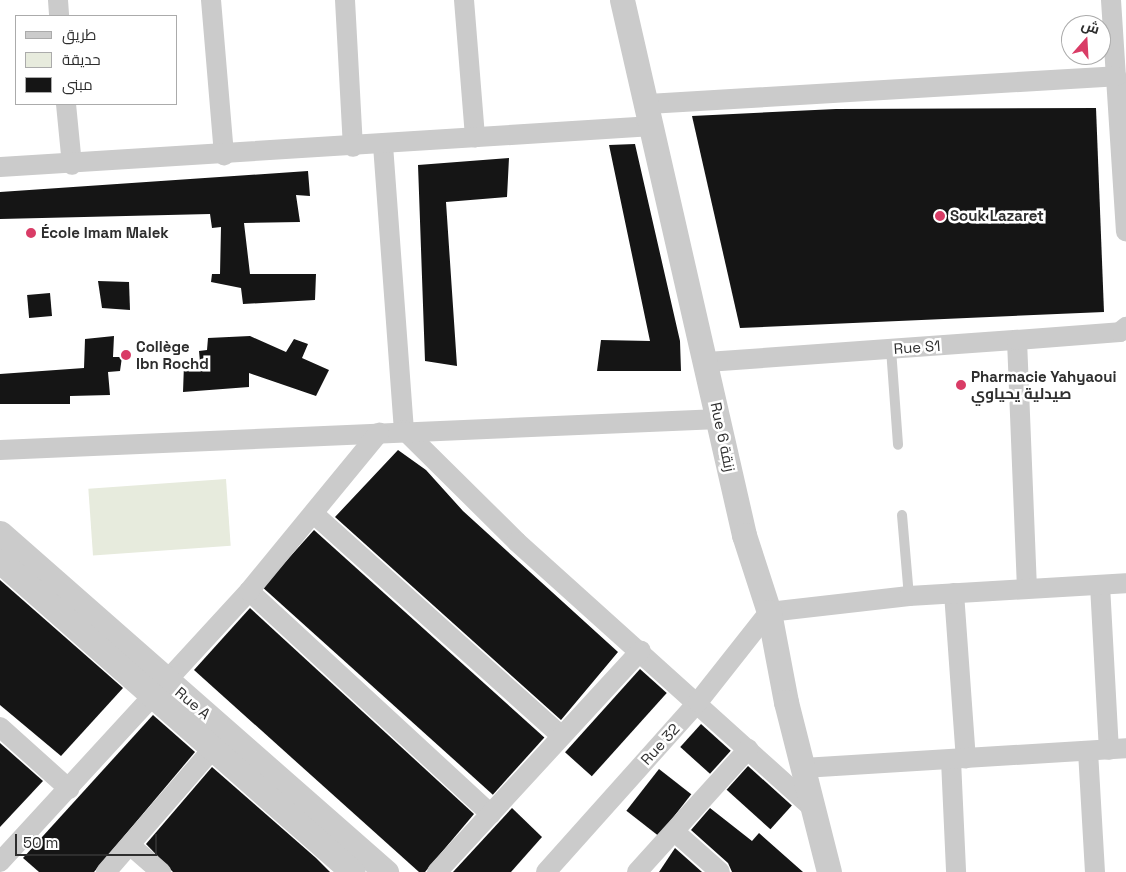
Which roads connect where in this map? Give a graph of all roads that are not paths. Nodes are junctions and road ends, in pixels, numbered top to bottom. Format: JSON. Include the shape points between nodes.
{"nodes":[{"id":1,"x":58,"y":0,"type":"edge"},
{"id":2,"x":212,"y":0,"type":"edge"},
{"id":3,"x":345,"y":0,"type":"edge"},
{"id":4,"x":464,"y":0,"type":"edge"},
{"id":5,"x":622,"y":0,"type":"edge"},
{"id":6,"x":1111,"y":0,"type":"edge"},
{"id":7,"x":59,"y":15,"type":"edge"},
{"id":8,"x":1116,"y":76,"type":"junction"},
{"id":9,"x":1122,"y":97,"type":"edge"},
{"id":10,"x":66,"y":105,"type":"edge"},
{"id":11,"x":650,"y":115,"type":"junction"},
{"id":12,"x":475,"y":138,"type":"junction"},
{"id":13,"x":383,"y":145,"type":"junction"},
{"id":14,"x":353,"y":146,"type":"junction"},
{"id":15,"x":224,"y":155,"type":"junction"},
{"id":16,"x":72,"y":165,"type":"junction"},
{"id":17,"x":0,"y":167,"type":"edge"},
{"id":18,"x":1126,"y":223,"type":"edge"},
{"id":19,"x":1126,"y":327,"type":"edge"},
{"id":20,"x":1017,"y":340,"type":"junction"},
{"id":21,"x":890,"y":349,"type":"junction"},
{"id":22,"x":707,"y":362,"type":"junction"},
{"id":23,"x":719,"y":419,"type":"junction"},
{"id":24,"x":404,"y":430,"type":"junction"},
{"id":25,"x":379,"y":433,"type":"junction"},
{"id":26,"x":898,"y":445,"type":"dead end"},
{"id":27,"x":0,"y":450,"type":"edge"},
{"id":28,"x":314,"y":514,"type":"junction"},
{"id":29,"x":902,"y":515,"type":"dead end"},
{"id":30,"x":2,"y":547,"type":"edge"},
{"id":31,"x":1126,"y":584,"type":"edge"},
{"id":32,"x":1100,"y":585,"type":"junction"},
{"id":33,"x":1027,"y":589,"type":"junction"},
{"id":34,"x":249,"y":591,"type":"junction"},
{"id":35,"x":954,"y":593,"type":"junction"},
{"id":36,"x":909,"y":596,"type":"junction"},
{"id":37,"x":770,"y":612,"type":"junction"},
{"id":38,"x":641,"y":650,"type":"junction"},
{"id":39,"x":159,"y":688,"type":"junction"},
{"id":40,"x":698,"y":702,"type":"junction"},
{"id":41,"x":0,"y":727,"type":"edge"},
{"id":42,"x":560,"y":735,"type":"junction"},
{"id":43,"x":221,"y":740,"type":"junction"},
{"id":44,"x":748,"y":749,"type":"junction"},
{"id":45,"x":1117,"y":749,"type":"edge"},
{"id":46,"x":1088,"y":751,"type":"junction"},
{"id":47,"x":959,"y":759,"type":"junction"},
{"id":48,"x":803,"y":768,"type":"junction"},
{"id":49,"x":69,"y":789,"type":"junction"},
{"id":50,"x":812,"y":808,"type":"junction"},
{"id":51,"x":490,"y":814,"type":"junction"},
{"id":52,"x":675,"y":832,"type":"junction"},
{"id":53,"x":130,"y":846,"type":"junction"},
{"id":54,"x":0,"y":862,"type":"edge"},
{"id":55,"x":106,"y":872,"type":"edge"},
{"id":56,"x":161,"y":872,"type":"edge"},
{"id":57,"x":353,"y":872,"type":"edge"},
{"id":58,"x":386,"y":872,"type":"edge"},
{"id":59,"x":437,"y":872,"type":"edge"},
{"id":60,"x":546,"y":872,"type":"edge"},
{"id":61,"x":637,"y":872,"type":"edge"},
{"id":62,"x":720,"y":872,"type":"edge"},
{"id":63,"x":829,"y":872,"type":"edge"},
{"id":64,"x":956,"y":872,"type":"edge"},
{"id":65,"x":1095,"y":872,"type":"edge"}],
"edges":[{"from":1,"to":7,"type":"street"},
{"from":2,"to":15,"type":"street"},
{"from":3,"to":14,"type":"street"},
{"from":4,"to":12,"type":"street"},
{"from":5,"to":11,"type":"street","name":"Rue 6 زنقة"},
{"from":6,"to":8,"type":"street"},
{"from":8,"to":9,"type":"street"},
{"from":8,"to":11,"type":"street"},
{"from":9,"to":18,"type":"street"},
{"from":10,"to":16,"type":"street"},
{"from":11,"to":12,"type":"street"},
{"from":11,"to":22,"type":"street","name":"Rue 6 زنقة"},
{"from":12,"to":13,"type":"street"},
{"from":13,"to":14,"type":"street"},
{"from":13,"to":24,"type":"street"},
{"from":14,"to":15,"type":"street"},
{"from":15,"to":16,"type":"street"},
{"from":16,"to":17,"type":"street"},
{"from":19,"to":20,"type":"street","name":"Rue S1","via":[[1120,332]]},
{"from":20,"to":21,"type":"street","name":"Rue S1"},
{"from":20,"to":33,"type":"street"},
{"from":21,"to":22,"type":"street","name":"Rue S1"},
{"from":21,"to":26,"type":"lane"},
{"from":22,"to":23,"type":"street","name":"Rue 6 زنقة"},
{"from":23,"to":24,"type":"street"},
{"from":23,"to":37,"type":"street","name":"Rue 6 زنقة","via":[[744,535]]},
{"from":24,"to":25,"type":"street"},
{"from":24,"to":38,"type":"street","via":[[504,529]]},
{"from":25,"to":27,"type":"street"},
{"from":25,"to":28,"type":"street"},
{"from":28,"to":34,"type":"street"},
{"from":28,"to":42,"type":"street"},
{"from":29,"to":36,"type":"lane"},
{"from":30,"to":39,"type":"street","name":"Rue A"},
{"from":31,"to":32,"type":"street"},
{"from":32,"to":33,"type":"street"},
{"from":32,"to":45,"type":"street"},
{"from":33,"to":35,"type":"street"},
{"from":34,"to":39,"type":"street"},
{"from":34,"to":51,"type":"street"},
{"from":35,"to":36,"type":"street"},
{"from":35,"to":47,"type":"street"},
{"from":36,"to":37,"type":"street"},
{"from":37,"to":40,"type":"street","name":"Rue 32"},
{"from":37,"to":48,"type":"street","name":"Rue 6 زنقة"},
{"from":38,"to":40,"type":"street"},
{"from":38,"to":42,"type":"street"},
{"from":39,"to":43,"type":"street","name":"Rue A"},
{"from":39,"to":49,"type":"street"},
{"from":40,"to":44,"type":"street"},
{"from":40,"to":60,"type":"street","name":"Rue 32"},
{"from":41,"to":49,"type":"street"},
{"from":42,"to":51,"type":"street"},
{"from":43,"to":53,"type":"street"},
{"from":43,"to":57,"type":"street","name":"Rue A"},
{"from":43,"to":58,"type":"street","name":"Rue A"},
{"from":44,"to":50,"type":"street"},
{"from":44,"to":52,"type":"street"},
{"from":45,"to":46,"type":"street"},
{"from":46,"to":47,"type":"street"},
{"from":46,"to":65,"type":"street"},
{"from":47,"to":48,"type":"street"},
{"from":47,"to":64,"type":"street"},
{"from":48,"to":50,"type":"street","name":"Rue 6 زنقة"},
{"from":49,"to":54,"type":"street"},
{"from":50,"to":63,"type":"street","name":"Rue 6 زنقة"},
{"from":51,"to":59,"type":"street"},
{"from":52,"to":61,"type":"street"},
{"from":52,"to":62,"type":"street"},
{"from":53,"to":55,"type":"street"},
{"from":53,"to":56,"type":"street"}]}
